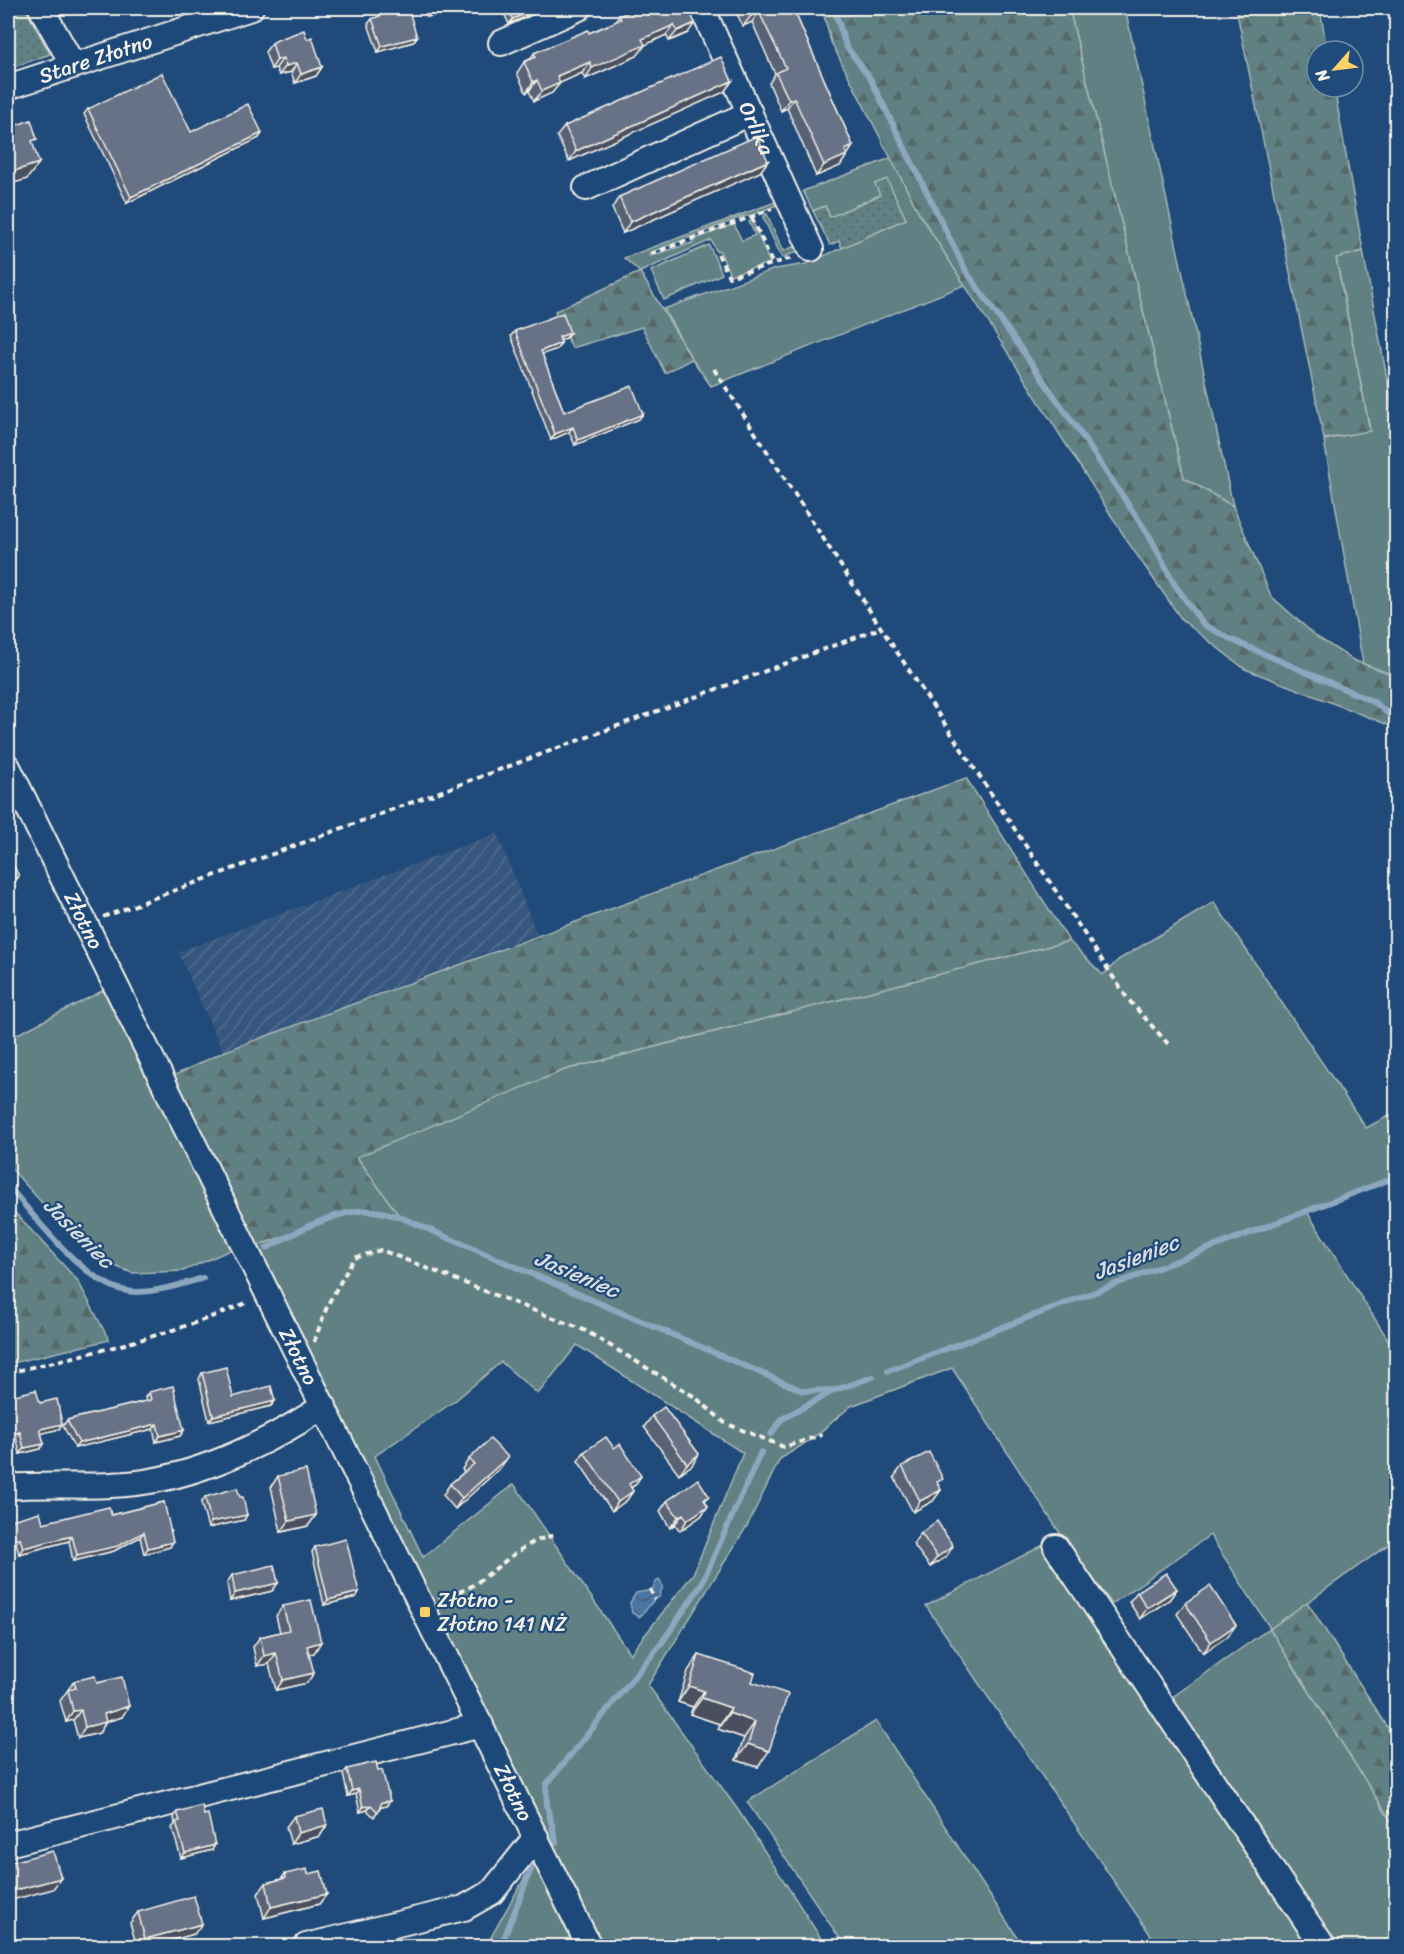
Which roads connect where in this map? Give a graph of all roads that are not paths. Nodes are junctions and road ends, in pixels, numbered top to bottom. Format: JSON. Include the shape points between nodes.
{"nodes":[{"id":1,"x":41,"y":8,"type":"edge"},
{"id":2,"x":251,"y":8,"type":"edge"},
{"id":3,"x":579,"y":8,"type":"edge"},
{"id":4,"x":702,"y":8,"type":"edge"},
{"id":5,"x":501,"y":43,"type":"dead end"},
{"id":6,"x":73,"y":65,"type":"junction"},
{"id":7,"x":8,"y":87,"type":"edge"},
{"id":8,"x":750,"y":113,"type":"junction"},
{"id":9,"x":586,"y":188,"type":"dead end"},
{"id":10,"x":811,"y":249,"type":"road end"},
{"id":11,"x":8,"y":767,"type":"edge"},
{"id":12,"x":324,"y":1406,"type":"junction"},
{"id":13,"x":8,"y":1487,"type":"edge"},
{"id":14,"x":1056,"y":1547,"type":"dead end"},
{"id":15,"x":481,"y":1725,"type":"junction"},
{"id":16,"x":536,"y":1837,"type":"junction"},
{"id":17,"x":8,"y":1844,"type":"edge"},
{"id":18,"x":306,"y":1947,"type":"edge"},
{"id":19,"x":590,"y":1947,"type":"edge"},
{"id":20,"x":1323,"y":1947,"type":"edge"}],
"edges":[{"from":1,"to":6,"type":"street"},
{"from":2,"to":6,"type":"street","name":"Stare Złotno"},
{"from":3,"to":5,"type":"street"},
{"from":4,"to":8,"type":"street","name":"Orlika"},
{"from":6,"to":7,"type":"street","name":"Stare Złotno"},
{"from":8,"to":9,"type":"street"},
{"from":8,"to":10,"type":"street","name":"Orlika"},
{"from":11,"to":12,"type":"street","name":"Złotno"},
{"from":12,"to":13,"type":"street","via":[[189,1473],[144,1483]]},
{"from":12,"to":15,"type":"street","name":"Złotno"},
{"from":14,"to":20,"type":"street"},
{"from":15,"to":16,"type":"street","name":"Złotno"},
{"from":15,"to":17,"type":"street"},
{"from":16,"to":18,"type":"street","via":[[492,1892],[464,1908]]},
{"from":16,"to":19,"type":"street","name":"Złotno"}]}
